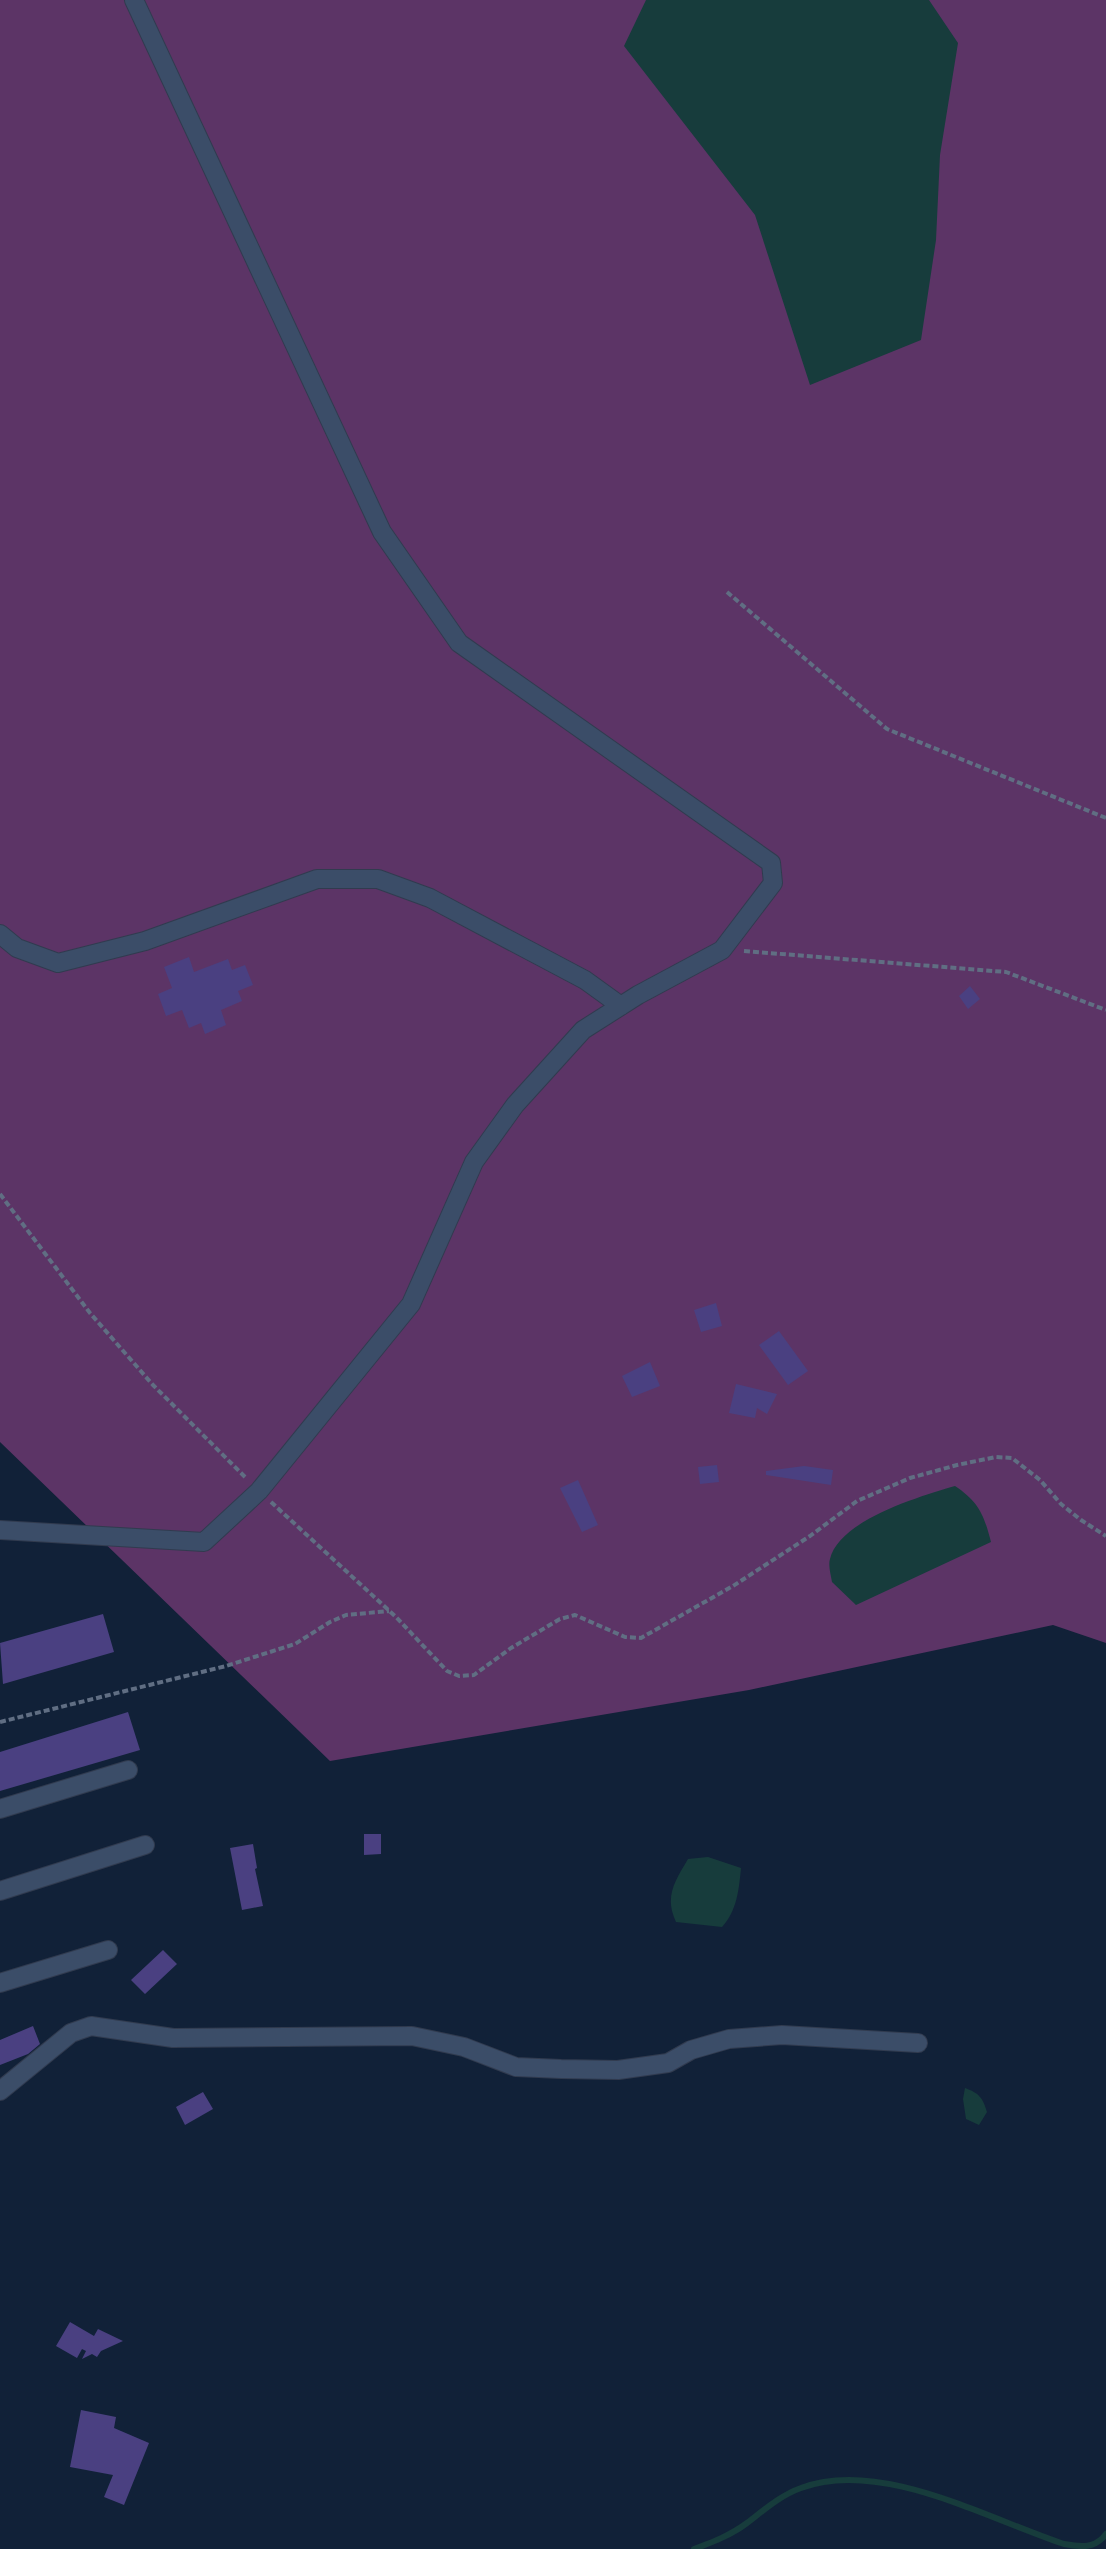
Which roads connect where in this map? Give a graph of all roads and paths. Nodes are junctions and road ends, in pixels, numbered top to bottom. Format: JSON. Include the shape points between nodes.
{"nodes":[{"id":1,"x":134,"y":0,"type":"edge"},
{"id":2,"x":727,"y":592,"type":"dead end"},
{"id":3,"x":1106,"y":818,"type":"edge"},
{"id":4,"x":0,"y":934,"type":"edge"},
{"id":5,"x":722,"y":950,"type":"junction"},
{"id":6,"x":621,"y":1006,"type":"junction"},
{"id":7,"x":1106,"y":1011,"type":"edge"},
{"id":8,"x":0,"y":1194,"type":"edge"},
{"id":9,"x":259,"y":1491,"type":"junction"},
{"id":10,"x":0,"y":1530,"type":"edge"},
{"id":11,"x":1106,"y":1536,"type":"edge"},
{"id":12,"x":389,"y":1610,"type":"junction"},
{"id":13,"x":0,"y":1722,"type":"edge"},
{"id":14,"x":128,"y":1770,"type":"dead end"},
{"id":15,"x":0,"y":1809,"type":"edge"},
{"id":16,"x":145,"y":1845,"type":"dead end"},
{"id":17,"x":0,"y":1891,"type":"edge"},
{"id":18,"x":108,"y":1950,"type":"dead end"},
{"id":19,"x":0,"y":1983,"type":"edge"},
{"id":20,"x":918,"y":2043,"type":"dead end"},
{"id":21,"x":0,"y":2091,"type":"edge"}],
"edges":[{"from":1,"to":5,"type":"street","via":[[382,532],[459,642],[771,863],[773,883]]},
{"from":2,"to":3,"type":"path","via":[[887,729]]},
{"from":4,"to":6,"type":"street","via":[[17,948],[58,963],[146,941],[317,879],[378,879],[451,908],[585,980]]},
{"from":5,"to":6,"type":"street"},
{"from":5,"to":7,"type":"path","via":[[1006,972]]},
{"from":6,"to":9,"type":"street","via":[[583,1030],[515,1105],[474,1162],[411,1304]]},
{"from":8,"to":9,"type":"path","via":[[98,1322],[153,1385]]},
{"from":9,"to":10,"type":"street","via":[[204,1542]]},
{"from":9,"to":12,"type":"path"},
{"from":11,"to":12,"type":"path","via":[[1081,1520],[1012,1458],[996,1457],[910,1478],[870,1494],[734,1586],[641,1638],[625,1637],[574,1615],[511,1648],[474,1675],[459,1676],[447,1671]]},
{"from":12,"to":13,"type":"path","via":[[346,1615],[295,1644],[226,1666]]},
{"from":14,"to":15,"type":"street"},
{"from":16,"to":17,"type":"street"},
{"from":18,"to":19,"type":"street"},
{"from":20,"to":21,"type":"street","via":[[782,2035],[729,2039],[691,2050],[668,2063],[618,2070],[561,2069],[516,2067],[464,2048],[412,2036],[173,2038],[91,2026],[71,2033]]}]}
